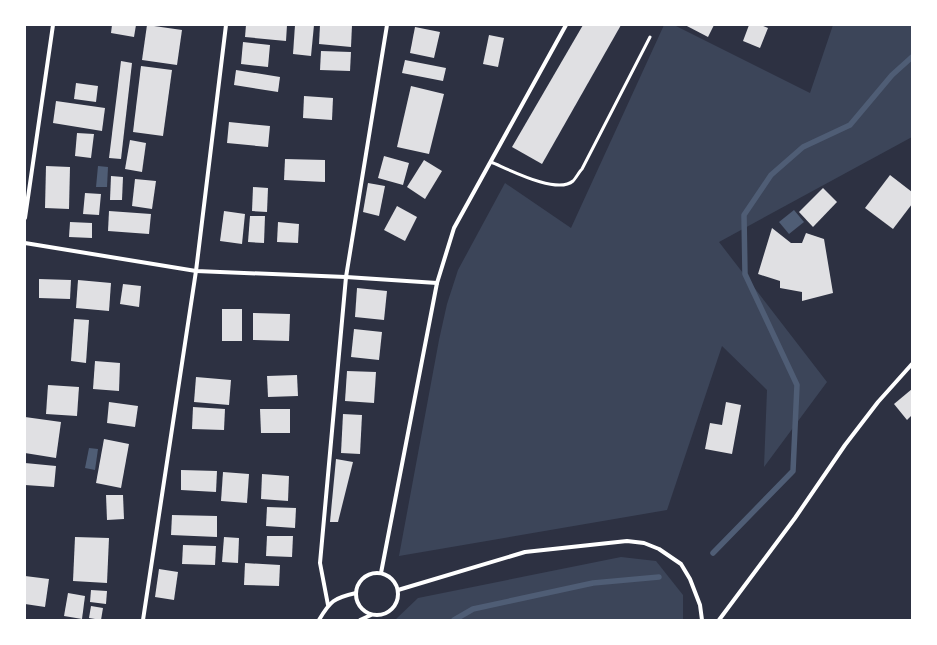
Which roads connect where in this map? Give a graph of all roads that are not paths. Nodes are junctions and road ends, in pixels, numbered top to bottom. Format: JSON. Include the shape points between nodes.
{"nodes":[{"id":1,"x":53,"y":25,"type":"edge"},
{"id":2,"x":226,"y":25,"type":"edge"},
{"id":3,"x":387,"y":25,"type":"edge"},
{"id":4,"x":566,"y":25,"type":"edge"},
{"id":5,"x":650,"y":37,"type":"dead end"},
{"id":6,"x":491,"y":162,"type":"junction"},
{"id":7,"x":25,"y":218,"type":"edge"},
{"id":8,"x":25,"y":243,"type":"edge"},
{"id":9,"x":196,"y":271,"type":"junction"},
{"id":10,"x":346,"y":277,"type":"junction"},
{"id":11,"x":437,"y":283,"type":"junction"},
{"id":12,"x":912,"y":364,"type":"edge"},
{"id":13,"x":381,"y":573,"type":"junction"},
{"id":14,"x":398,"y":590,"type":"junction"},
{"id":15,"x":356,"y":593,"type":"junction"},
{"id":16,"x":328,"y":605,"type":"junction"},
{"id":17,"x":370,"y":615,"type":"junction"},
{"id":18,"x":144,"y":620,"type":"edge"},
{"id":19,"x":318,"y":620,"type":"edge"},
{"id":20,"x":360,"y":620,"type":"edge"},
{"id":21,"x":702,"y":620,"type":"edge"},
{"id":22,"x":719,"y":620,"type":"edge"}],
"edges":[{"from":1,"to":7,"type":"street"},
{"from":2,"to":9,"type":"street"},
{"from":3,"to":10,"type":"street"},
{"from":4,"to":6,"type":"street"},
{"from":5,"to":6,"type":"lane","via":[[582,169],[572,181],[565,185],[543,183]]},
{"from":6,"to":11,"type":"street","via":[[454,228]]},
{"from":8,"to":9,"type":"street"},
{"from":9,"to":10,"type":"street"},
{"from":9,"to":18,"type":"street"},
{"from":10,"to":11,"type":"street"},
{"from":10,"to":16,"type":"street","via":[[320,563]]},
{"from":11,"to":13,"type":"street"},
{"from":12,"to":22,"type":"street","via":[[845,445],[795,518]]},
{"from":13,"to":14,"type":"street","via":[[395,582]]},
{"from":13,"to":15,"type":"street","via":[[367,575],[357,586]]},
{"from":14,"to":17,"type":"street","via":[[399,597],[392,610],[378,616]]},
{"from":14,"to":21,"type":"street","via":[[525,552],[627,541],[644,543],[659,549],[681,564],[700,605]]},
{"from":15,"to":16,"type":"street","via":[[342,596]]},
{"from":15,"to":17,"type":"street","via":[[359,606]]},
{"from":16,"to":19,"type":"street"},
{"from":17,"to":20,"type":"street"}]}
